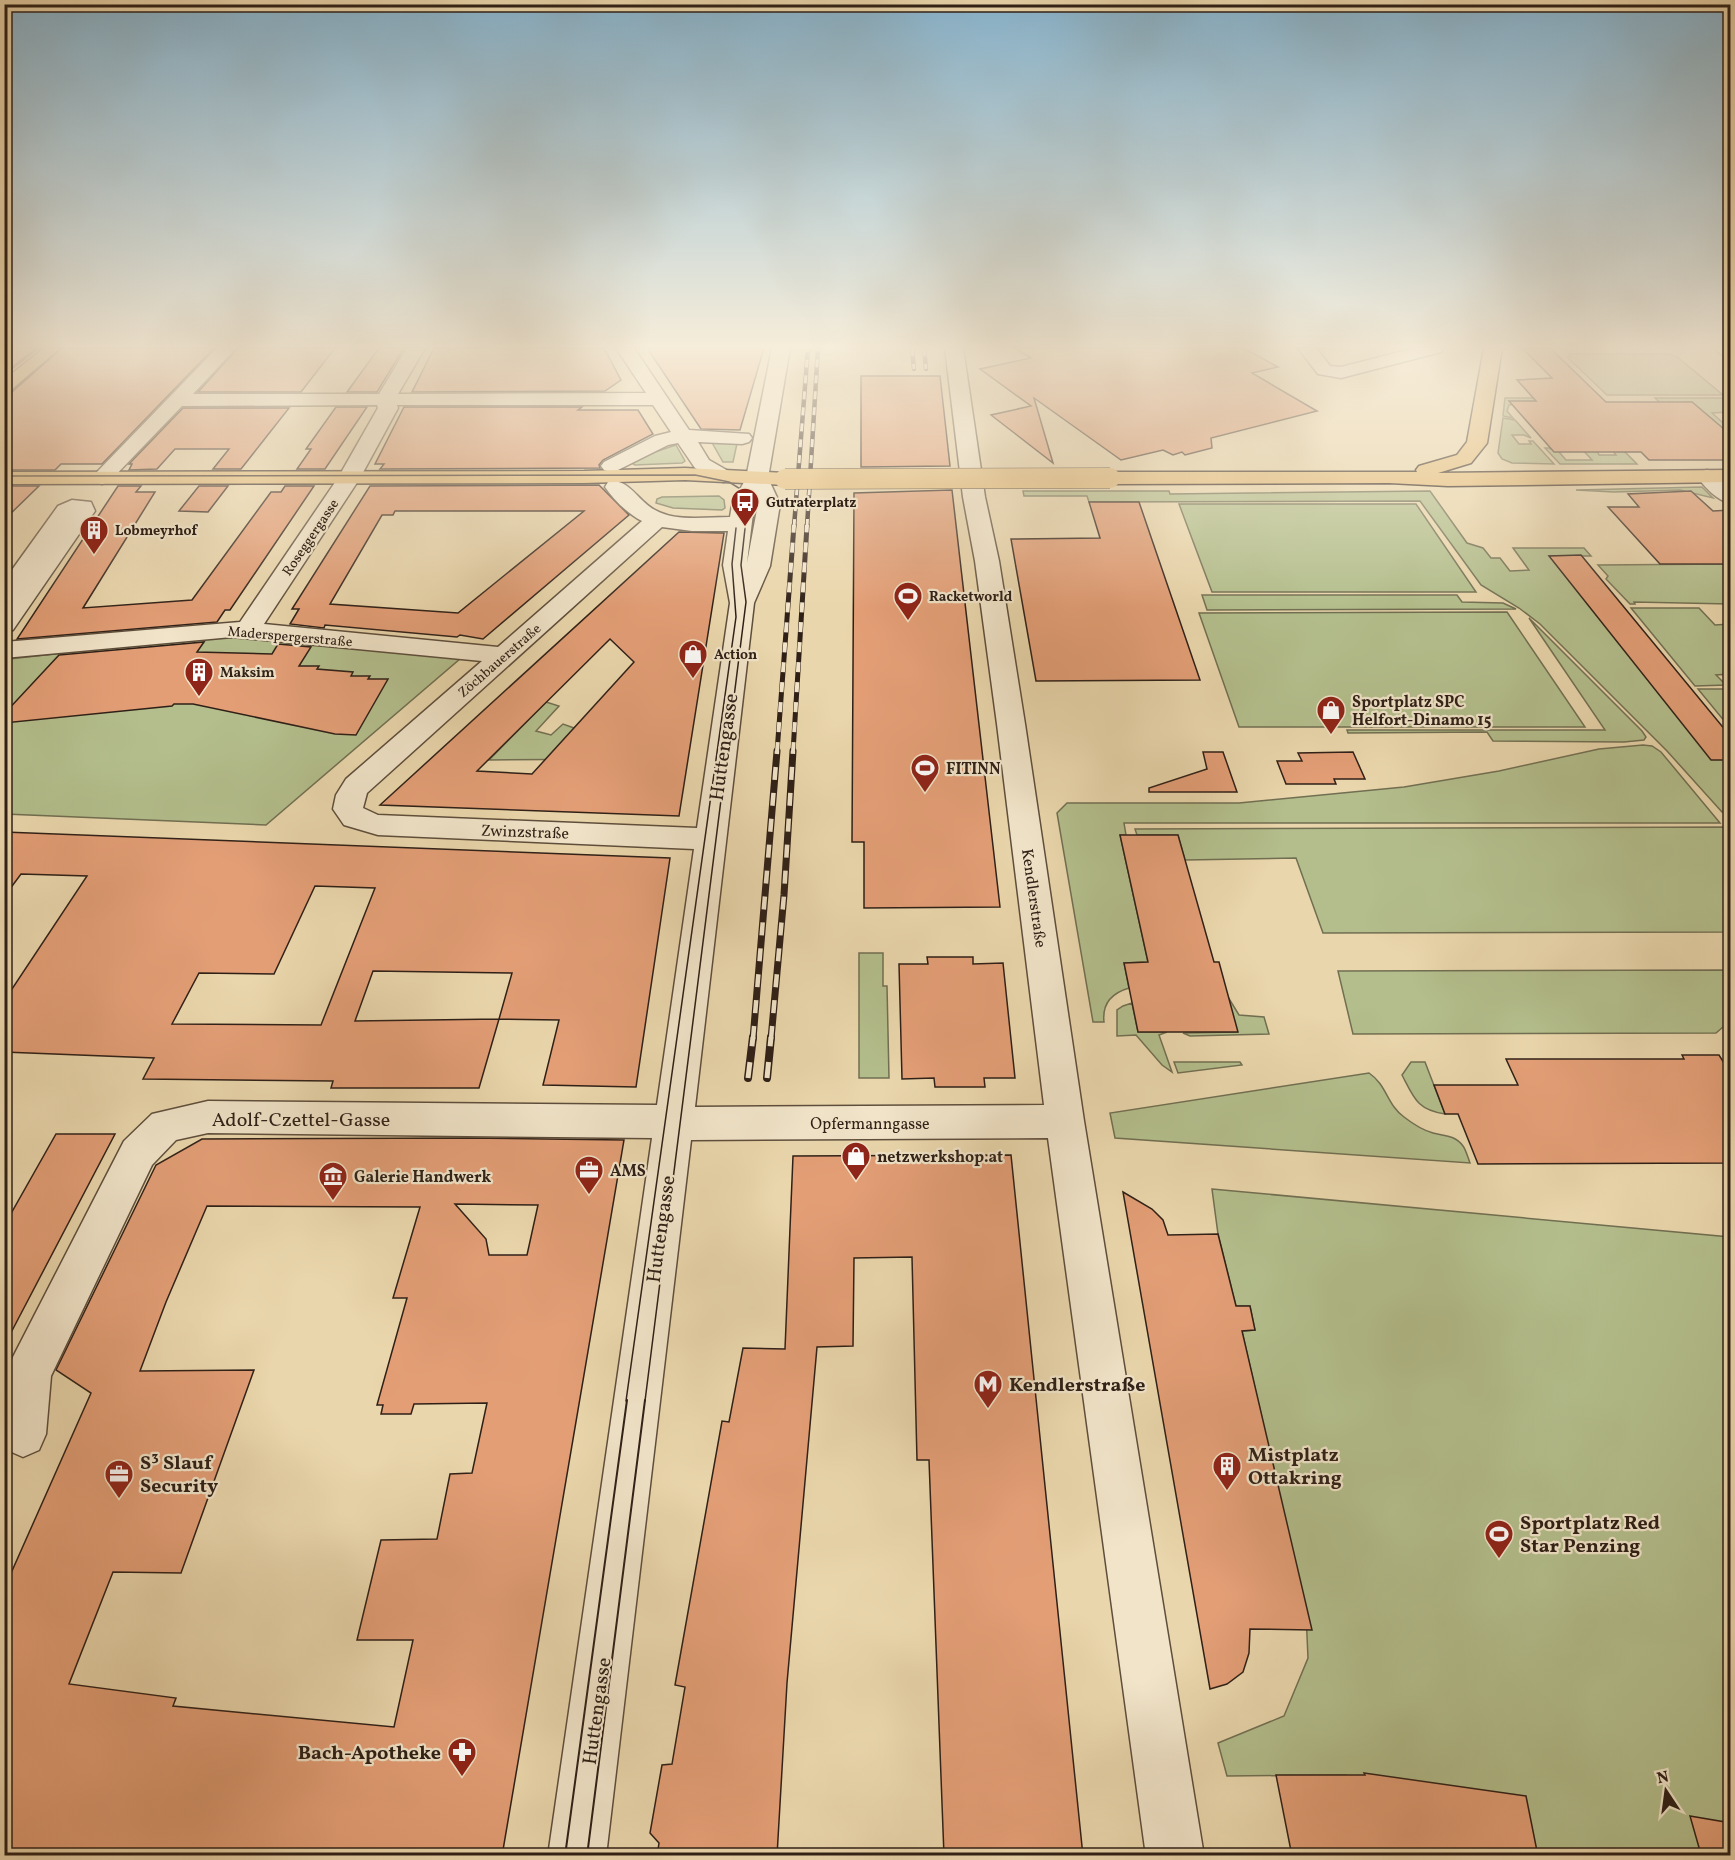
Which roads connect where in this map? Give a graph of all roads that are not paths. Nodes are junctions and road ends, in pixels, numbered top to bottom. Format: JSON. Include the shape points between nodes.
{"nodes":[{"id":1,"x":143,"y":435,"type":"edge"},
{"id":2,"x":373,"y":435,"type":"edge"},
{"id":3,"x":765,"y":435,"type":"edge"},
{"id":4,"x":966,"y":435,"type":"edge"},
{"id":5,"x":1478,"y":435,"type":"edge"},
{"id":6,"x":684,"y":436,"type":"junction"},
{"id":7,"x":742,"y":438,"type":"dead end"},
{"id":8,"x":1477,"y":443,"type":"junction"},
{"id":9,"x":723,"y":476,"type":"junction"},
{"id":10,"x":1707,"y":476,"type":"junction"},
{"id":11,"x":1731,"y":476,"type":"edge"},
{"id":12,"x":584,"y":477,"type":"junction"},
{"id":13,"x":613,"y":477,"type":"junction"},
{"id":14,"x":1389,"y":477,"type":"junction"},
{"id":15,"x":4,"y":478,"type":"edge"},
{"id":16,"x":102,"y":478,"type":"junction"},
{"id":17,"x":350,"y":478,"type":"junction"},
{"id":18,"x":757,"y":478,"type":"junction"},
{"id":19,"x":1552,"y":478,"type":"junction"},
{"id":20,"x":1731,"y":497,"type":"edge"},
{"id":21,"x":658,"y":519,"type":"junction"},
{"id":22,"x":740,"y":524,"type":"junction"},
{"id":23,"x":4,"y":599,"type":"edge"},
{"id":24,"x":742,"y":603,"type":"junction"},
{"id":25,"x":4,"y":625,"type":"edge"},
{"id":26,"x":247,"y":631,"type":"junction"},
{"id":27,"x":4,"y":650,"type":"edge"},
{"id":28,"x":505,"y":656,"type":"junction"},
{"id":29,"x":346,"y":806,"type":"joint"},
{"id":30,"x":711,"y":839,"type":"junction"},
{"id":31,"x":1065,"y":1121,"type":"junction"},
{"id":32,"x":674,"y":1122,"type":"junction"},
{"id":33,"x":23,"y":1434,"type":"dead end"},
{"id":34,"x":578,"y":1856,"type":"edge"},
{"id":35,"x":1175,"y":1856,"type":"edge"}],
"edges":[{"from":1,"to":16,"type":"street"},
{"from":2,"to":17,"type":"street","name":"Roseggergasse"},
{"from":3,"to":18,"type":"street","name":"Huttengasse"},
{"from":4,"to":31,"type":"street","name":"Kendlerstraße","via":[[1011,724]]},
{"from":5,"to":8,"type":"main road"},
{"from":6,"to":7,"type":"street"},
{"from":6,"to":9,"type":"street","via":[[702,464]]},
{"from":6,"to":13,"type":"street","via":[[662,440]]},
{"from":8,"to":14,"type":"main road","via":[[1464,459],[1453,464]]},
{"from":8,"to":19,"type":"main road","via":[[1484,457],[1499,466]]},
{"from":9,"to":12,"type":"main road"},
{"from":9,"to":18,"type":"main road"},
{"from":10,"to":11,"type":"main road"},
{"from":10,"to":19,"type":"main road"},
{"from":10,"to":20,"type":"street"},
{"from":12,"to":13,"type":"main road","via":[[603,486]]},
{"from":12,"to":17,"type":"main road"},
{"from":13,"to":18,"type":"main road","via":[[705,490]]},
{"from":13,"to":21,"type":"street","via":[[648,515]]},
{"from":14,"to":18,"type":"main road","bridge":true},
{"from":14,"to":19,"type":"main road"},
{"from":15,"to":16,"type":"main road"},
{"from":16,"to":17,"type":"main road"},
{"from":17,"to":26,"type":"street","name":"Roseggergasse"},
{"from":18,"to":22,"type":"street","name":"Huttengasse","via":[[743,505]]},
{"from":18,"to":24,"type":"street","name":"Huttengasse","via":[[769,504],[759,566]]},
{"from":21,"to":22,"type":"street"},
{"from":21,"to":28,"type":"street","name":"Zöchbauerstraße"},
{"from":22,"to":24,"type":"street","name":"Huttengasse","via":[[735,556]]},
{"from":23,"to":25,"type":"street","via":[[66,511],[83,507],[84,511]]},
{"from":24,"to":30,"type":"street","name":"Huttengasse"},
{"from":26,"to":27,"type":"street","name":"Maderspergerstraße","via":[[232,629]]},
{"from":26,"to":28,"type":"street","name":"Maderspergerstraße"},
{"from":28,"to":29,"type":"street","name":"Zöchbauerstraße","via":[[356,786]]},
{"from":29,"to":30,"type":"street","name":"Zwinzstraße","via":[[360,821],[378,825]]},
{"from":30,"to":32,"type":"street","name":"Huttengasse"},
{"from":31,"to":32,"type":"street","name":"Opfermanngasse"},
{"from":31,"to":35,"type":"street","name":"Kendlerstraße"},
{"from":32,"to":33,"type":"street","name":"Adolf-Czettel-Gasse","via":[[208,1117],[165,1126],[138,1153],[29,1372]]},
{"from":32,"to":34,"type":"street","name":"Huttengasse"}]}
